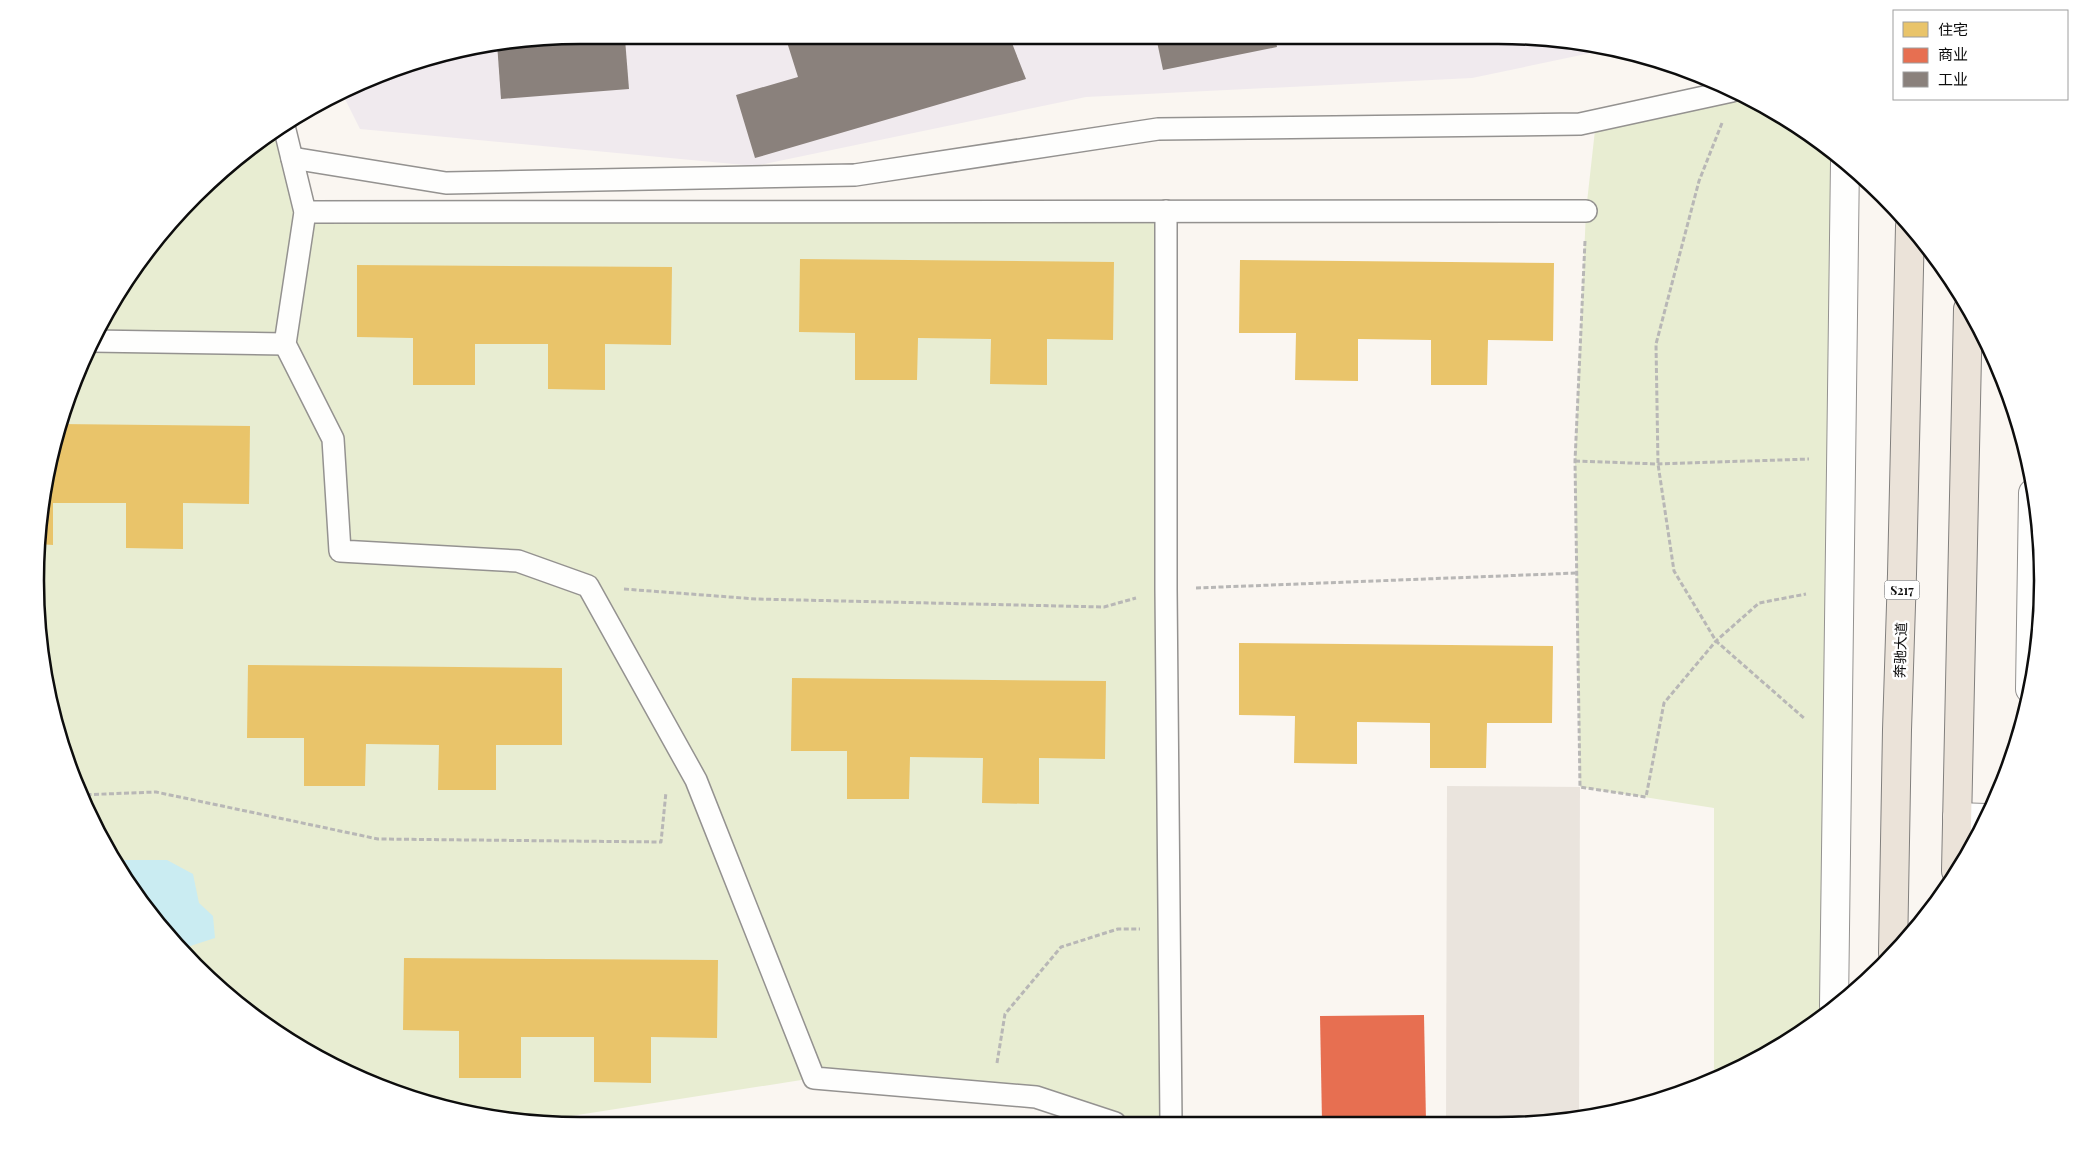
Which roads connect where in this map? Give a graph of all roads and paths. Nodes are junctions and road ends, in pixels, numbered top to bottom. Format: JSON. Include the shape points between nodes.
{"nodes":[{"id":1,"x":1722,"y":93,"type":"edge"},
{"id":2,"x":1724,"y":119,"type":"dead end"},
{"id":3,"x":285,"y":132,"type":"edge"},
{"id":4,"x":292,"y":158,"type":"junction"},
{"id":5,"x":1845,"y":172,"type":"edge"},
{"id":6,"x":1166,"y":211,"type":"junction"},
{"id":7,"x":1586,"y":211,"type":"joint"},
{"id":8,"x":305,"y":212,"type":"junction"},
{"id":9,"x":1910,"y":238,"type":"edge"},
{"id":10,"x":1968,"y":322,"type":"edge"},
{"id":11,"x":101,"y":340,"type":"edge"},
{"id":12,"x":285,"y":344,"type":"junction"},
{"id":13,"x":1842,"y":458,"type":"junction"},
{"id":14,"x":1574,"y":461,"type":"junction"},
{"id":15,"x":1658,"y":464,"type":"junction"},
{"id":16,"x":2032,"y":537,"type":"edge"},
{"id":17,"x":1577,"y":573,"type":"junction"},
{"id":18,"x":588,"y":586,"type":"junction"},
{"id":19,"x":1840,"y":587,"type":"junction"},
{"id":20,"x":1166,"y":589,"type":"junction"},
{"id":21,"x":1716,"y":641,"type":"junction"},
{"id":22,"x":2031,"y":643,"type":"edge"},
{"id":23,"x":672,"y":737,"type":"junction"},
{"id":24,"x":1837,"y":748,"type":"junction"},
{"id":25,"x":89,"y":795,"type":"edge"},
{"id":26,"x":1958,"y":817,"type":"junction"},
{"id":27,"x":1979,"y":818,"type":"edge"},
{"id":28,"x":1956,"y":858,"type":"edge"},
{"id":29,"x":1169,"y":930,"type":"junction"},
{"id":30,"x":1893,"y":942,"type":"edge"},
{"id":31,"x":1834,"y":998,"type":"edge"},
{"id":32,"x":992,"y":1093,"type":"junction"},
{"id":33,"x":1097,"y":1117,"type":"edge"},
{"id":34,"x":1171,"y":1117,"type":"edge"}],
"edges":[{"from":1,"to":4,"type":"lane","via":[[1580,124],[1158,129],[855,175],[446,183]]},
{"from":2,"to":15,"type":"path","via":[[1699,181],[1656,344]]},
{"from":3,"to":4,"type":"lane"},
{"from":4,"to":8,"type":"lane"},
{"from":5,"to":13,"type":"street"},
{"from":6,"to":7,"type":"lane"},
{"from":6,"to":8,"type":"lane"},
{"from":6,"to":20,"type":"lane"},
{"from":7,"to":14,"type":"path"},
{"from":8,"to":12,"type":"lane"},
{"from":9,"to":30,"type":"main road","name":"奔驰大道","number":"S217"},
{"from":10,"to":26,"type":"main road"},
{"from":11,"to":12,"type":"lane"},
{"from":12,"to":18,"type":"lane","via":[[333,439],[340,551],[518,561]]},
{"from":13,"to":15,"type":"path"},
{"from":13,"to":19,"type":"street"},
{"from":14,"to":15,"type":"path"},
{"from":14,"to":17,"type":"path"},
{"from":15,"to":21,"type":"path","via":[[1674,571]]},
{"from":16,"to":22,"type":"street"},
{"from":17,"to":20,"type":"path"},
{"from":17,"to":21,"type":"path","via":[[1580,787],[1646,798],[1664,703]]},
{"from":18,"to":20,"type":"path","via":[[756,599],[1104,607]]},
{"from":18,"to":23,"type":"lane"},
{"from":19,"to":21,"type":"path","via":[[1759,603]]},
{"from":19,"to":24,"type":"street"},
{"from":20,"to":29,"type":"lane"},
{"from":21,"to":24,"type":"path"},
{"from":23,"to":25,"type":"path","via":[[661,842],[378,839],[156,792]]},
{"from":23,"to":32,"type":"lane","via":[[696,780],[814,1078]]},
{"from":24,"to":31,"type":"street"},
{"from":26,"to":27,"type":"street"},
{"from":26,"to":28,"type":"main road"},
{"from":29,"to":32,"type":"path","via":[[1118,929],[1062,947],[1005,1014]]},
{"from":29,"to":34,"type":"lane"},
{"from":32,"to":33,"type":"lane","via":[[1036,1097]]}]}
